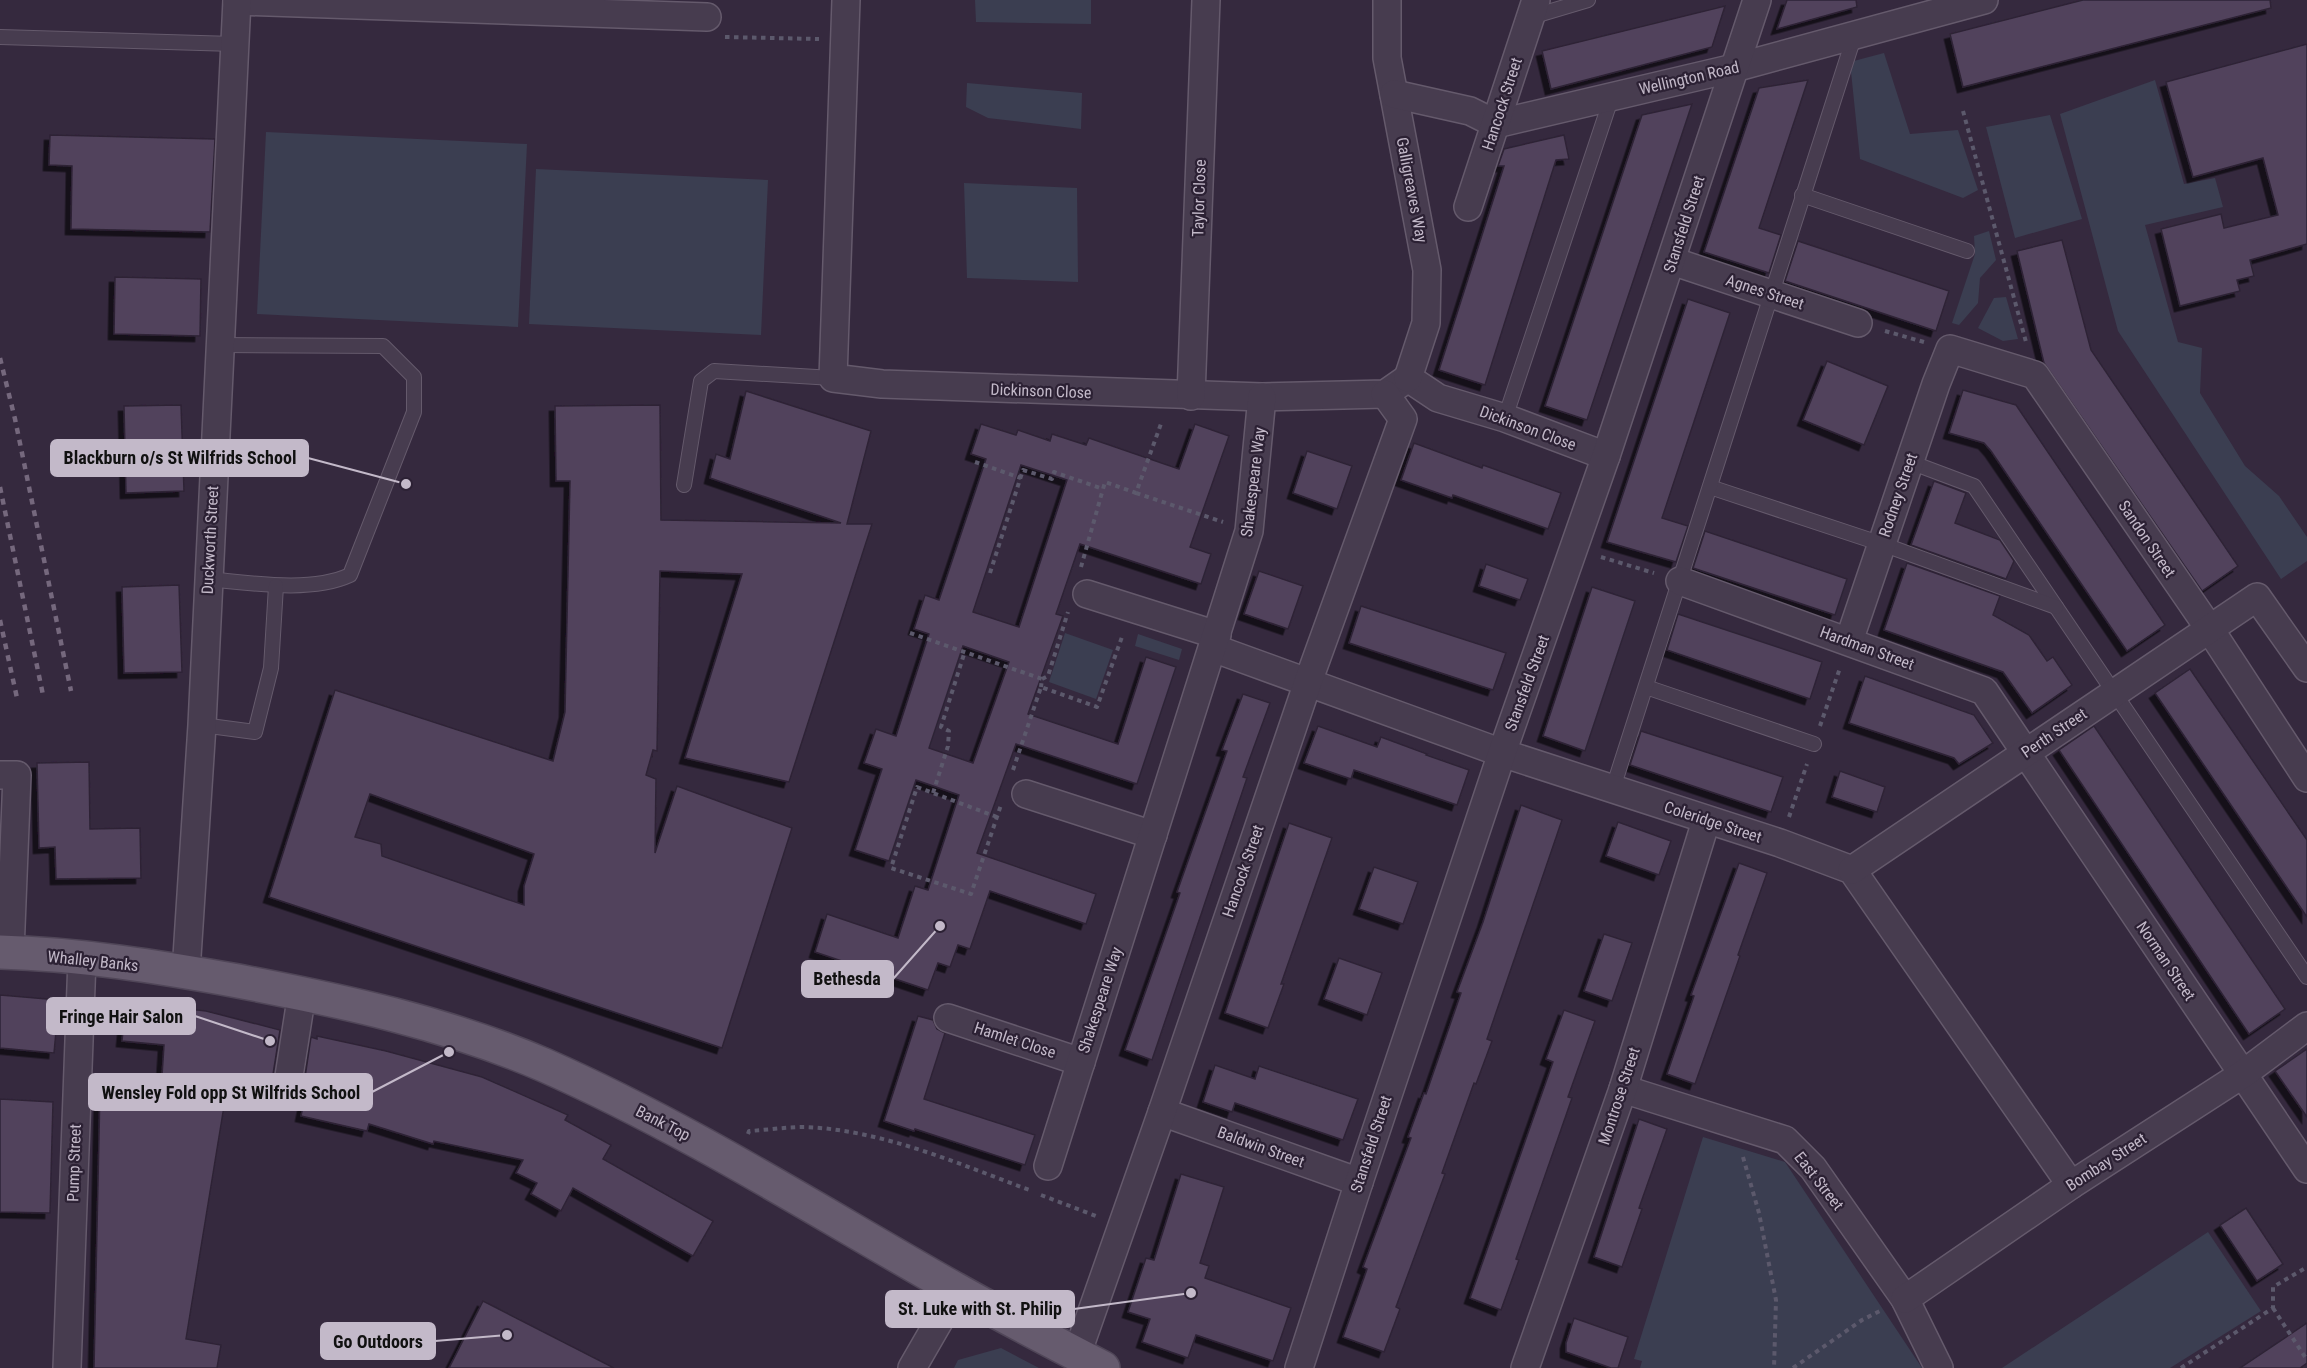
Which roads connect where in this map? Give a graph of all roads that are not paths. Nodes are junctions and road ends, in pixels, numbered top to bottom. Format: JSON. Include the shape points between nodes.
{"nodes":[{"id":1,"x":846,"y":0,"type":"edge"},
{"id":2,"x":1206,"y":0,"type":"edge"},
{"id":3,"x":1388,"y":0,"type":"edge"},
{"id":4,"x":1588,"y":0,"type":"edge"},
{"id":5,"x":1757,"y":0,"type":"edge"},
{"id":6,"x":1984,"y":0,"type":"edge"},
{"id":7,"x":237,"y":1,"type":"edge"},
{"id":8,"x":1534,"y":8,"type":"edge"},
{"id":9,"x":707,"y":17,"type":"road end"},
{"id":10,"x":1855,"y":34,"type":"junction"},
{"id":11,"x":0,"y":37,"type":"edge"},
{"id":12,"x":234,"y":44,"type":"junction"},
{"id":13,"x":1734,"y":68,"type":"junction"},
{"id":14,"x":1394,"y":94,"type":"junction"},
{"id":15,"x":1612,"y":96,"type":"junction"},
{"id":16,"x":1496,"y":124,"type":"junction"},
{"id":17,"x":1802,"y":195,"type":"junction"},
{"id":18,"x":1468,"y":207,"type":"dead end"},
{"id":19,"x":1967,"y":251,"type":"dead end"},
{"id":20,"x":1672,"y":261,"type":"junction"},
{"id":21,"x":1770,"y":294,"type":"junction"},
{"id":22,"x":1858,"y":323,"type":"road end"},
{"id":23,"x":219,"y":345,"type":"junction"},
{"id":24,"x":1950,"y":349,"type":"joint"},
{"id":25,"x":833,"y":378,"type":"junction"},
{"id":26,"x":1408,"y":378,"type":"junction"},
{"id":27,"x":1385,"y":394,"type":"junction"},
{"id":28,"x":1181,"y":396,"type":"junction"},
{"id":29,"x":1262,"y":397,"type":"junction"},
{"id":30,"x":1505,"y":418,"type":"junction"},
{"id":31,"x":1606,"y":456,"type":"junction"},
{"id":32,"x":1910,"y":462,"type":"junction"},
{"id":33,"x":684,"y":485,"type":"dead end"},
{"id":34,"x":1710,"y":487,"type":"junction"},
{"id":35,"x":1882,"y":544,"type":"junction"},
{"id":36,"x":208,"y":579,"type":"junction"},
{"id":37,"x":1680,"y":581,"type":"junction"},
{"id":38,"x":276,"y":586,"type":"junction"},
{"id":39,"x":1087,"y":594,"type":"dead end"},
{"id":40,"x":2056,"y":607,"type":"junction"},
{"id":41,"x":2209,"y":628,"type":"junction"},
{"id":42,"x":1215,"y":641,"type":"junction"},
{"id":43,"x":1849,"y":641,"type":"junction"},
{"id":44,"x":2307,"y":668,"type":"edge"},
{"id":45,"x":1308,"y":682,"type":"junction"},
{"id":46,"x":1646,"y":687,"type":"junction"},
{"id":47,"x":2114,"y":692,"type":"junction"},
{"id":48,"x":202,"y":725,"type":"junction"},
{"id":49,"x":1814,"y":744,"type":"dead end"},
{"id":50,"x":2026,"y":752,"type":"junction"},
{"id":51,"x":1502,"y":753,"type":"junction"},
{"id":52,"x":8,"y":775,"type":"edge"},
{"id":53,"x":2307,"y":778,"type":"edge"},
{"id":54,"x":1613,"y":788,"type":"junction"},
{"id":55,"x":1014,"y":789,"type":"road end"},
{"id":56,"x":1706,"y":821,"type":"junction"},
{"id":57,"x":1153,"y":835,"type":"junction"},
{"id":58,"x":1852,"y":870,"type":"junction"},
{"id":59,"x":5,"y":952,"type":"edge"},
{"id":60,"x":82,"y":959,"type":"junction"},
{"id":61,"x":186,"y":972,"type":"junction"},
{"id":62,"x":2307,"y":977,"type":"edge"},
{"id":63,"x":302,"y":993,"type":"junction"},
{"id":64,"x":948,"y":1018,"type":"dead end"},
{"id":65,"x":2307,"y":1026,"type":"edge"},
{"id":66,"x":1081,"y":1062,"type":"junction"},
{"id":67,"x":2243,"y":1074,"type":"junction"},
{"id":68,"x":287,"y":1089,"type":"dead end"},
{"id":69,"x":1623,"y":1089,"type":"junction"},
{"id":70,"x":1162,"y":1112,"type":"junction"},
{"id":71,"x":2304,"y":1157,"type":"edge"},
{"id":72,"x":1048,"y":1166,"type":"dead end"},
{"id":73,"x":1359,"y":1182,"type":"junction"},
{"id":74,"x":2071,"y":1185,"type":"junction"},
{"id":75,"x":957,"y":1290,"type":"junction"},
{"id":76,"x":1905,"y":1299,"type":"junction"},
{"id":77,"x":1090,"y":1361,"type":"edge"},
{"id":78,"x":67,"y":1368,"type":"edge"},
{"id":79,"x":912,"y":1368,"type":"edge"},
{"id":80,"x":1299,"y":1368,"type":"edge"},
{"id":81,"x":1525,"y":1368,"type":"edge"},
{"id":82,"x":1939,"y":1368,"type":"edge"}],
"edges":[{"from":1,"to":25,"type":"street"},
{"from":2,"to":28,"type":"street","name":"Taylor Close"},
{"from":3,"to":14,"type":"street","name":"Galligreaves Way","via":[[1387,58]]},
{"from":4,"to":8,"type":"lane"},
{"from":5,"to":13,"type":"street","name":"Stansfeld Street"},
{"from":6,"to":10,"type":"street","name":"Wellington Road"},
{"from":7,"to":9,"type":"street"},
{"from":7,"to":12,"type":"street","name":"Duckworth Street"},
{"from":8,"to":16,"type":"street","name":"Hancock Street"},
{"from":10,"to":13,"type":"street","name":"Wellington Road"},
{"from":10,"to":17,"type":"lane"},
{"from":11,"to":12,"type":"lane"},
{"from":12,"to":23,"type":"street","name":"Duckworth Street"},
{"from":13,"to":15,"type":"street","name":"Wellington Road"},
{"from":13,"to":20,"type":"street","name":"Stansfeld Street"},
{"from":14,"to":16,"type":"street","via":[[1470,111]]},
{"from":14,"to":26,"type":"street","name":"Galligreaves Way","via":[[1427,270],[1426,323]]},
{"from":15,"to":16,"type":"street","name":"Wellington Road"},
{"from":15,"to":30,"type":"lane"},
{"from":16,"to":18,"type":"street","name":"Hancock Street"},
{"from":17,"to":19,"type":"lane"},
{"from":17,"to":21,"type":"lane"},
{"from":20,"to":21,"type":"street","name":"Agnes Street"},
{"from":20,"to":31,"type":"street","name":"Stansfeld Street"},
{"from":21,"to":22,"type":"street","name":"Agnes Street"},
{"from":21,"to":34,"type":"lane"},
{"from":23,"to":36,"type":"street","name":"Duckworth Street"},
{"from":23,"to":38,"type":"lane","via":[[382,346],[414,377],[414,412],[350,576],[337,582]]},
{"from":24,"to":32,"type":"street","name":"Rodney Street"},
{"from":24,"to":41,"type":"street","name":"Sandon Street","via":[[2035,375]]},
{"from":25,"to":28,"type":"street","name":"Dickinson Close","via":[[882,384]]},
{"from":25,"to":33,"type":"lane","via":[[714,371],[701,381]]},
{"from":26,"to":27,"type":"street"},
{"from":26,"to":30,"type":"street","name":"Dickinson Close","via":[[1438,398]]},
{"from":27,"to":29,"type":"street","name":"Dickinson Close"},
{"from":27,"to":45,"type":"street","name":"Hancock Street","via":[[1403,419]]},
{"from":28,"to":29,"type":"street","name":"Dickinson Close"},
{"from":29,"to":42,"type":"street","name":"Shakespeare Way","via":[[1249,531]]},
{"from":30,"to":31,"type":"street","name":"Dickinson Close"},
{"from":31,"to":51,"type":"street","name":"Stansfeld Street"},
{"from":32,"to":35,"type":"street","name":"Rodney Street"},
{"from":32,"to":40,"type":"lane","via":[[1974,486]]},
{"from":34,"to":35,"type":"lane"},
{"from":34,"to":37,"type":"lane"},
{"from":35,"to":40,"type":"lane"},
{"from":35,"to":43,"type":"street","name":"Rodney Street"},
{"from":36,"to":38,"type":"lane"},
{"from":36,"to":48,"type":"street","name":"Duckworth Street"},
{"from":37,"to":43,"type":"street","name":"Hardman Street"},
{"from":37,"to":46,"type":"lane"},
{"from":38,"to":48,"type":"lane","via":[[271,668],[255,732]]},
{"from":39,"to":42,"type":"street"},
{"from":40,"to":47,"type":"lane"},
{"from":41,"to":44,"type":"street","name":"Perth Street","via":[[2257,597]]},
{"from":41,"to":47,"type":"street","name":"Perth Street"},
{"from":41,"to":53,"type":"street","name":"Sandon Street"},
{"from":42,"to":45,"type":"street","name":"Coleridge Street"},
{"from":42,"to":57,"type":"street","name":"Shakespeare Way"},
{"from":43,"to":50,"type":"street","name":"Hardman Street","via":[[1984,691]]},
{"from":45,"to":51,"type":"street","name":"Coleridge Street"},
{"from":45,"to":70,"type":"street","name":"Hancock Street"},
{"from":46,"to":49,"type":"lane"},
{"from":46,"to":54,"type":"lane"},
{"from":47,"to":50,"type":"street","name":"Perth Street"},
{"from":47,"to":62,"type":"lane"},
{"from":48,"to":61,"type":"street","name":"Duckworth Street"},
{"from":50,"to":58,"type":"street","name":"Perth Street"},
{"from":50,"to":67,"type":"street","name":"Norman Street"},
{"from":51,"to":54,"type":"street","name":"Coleridge Street"},
{"from":51,"to":73,"type":"street","name":"Stansfeld Street"},
{"from":52,"to":59,"type":"street"},
{"from":54,"to":56,"type":"street","name":"Coleridge Street"},
{"from":55,"to":57,"type":"street"},
{"from":56,"to":58,"type":"street","name":"Coleridge Street"},
{"from":56,"to":69,"type":"street","name":"Montrose Street"},
{"from":57,"to":66,"type":"street","name":"Shakespeare Way"},
{"from":58,"to":74,"type":"street"},
{"from":59,"to":60,"type":"main road","name":"Whalley Banks"},
{"from":60,"to":61,"type":"main road","name":"Whalley Banks"},
{"from":60,"to":78,"type":"street","name":"Pump Street"},
{"from":61,"to":63,"type":"main road","name":"Bank Top"},
{"from":63,"to":68,"type":"street"},
{"from":63,"to":75,"type":"main road","name":"Bank Top","via":[[452,1030],[523,1057],[668,1125]]},
{"from":64,"to":66,"type":"street","name":"Hamlet Close"},
{"from":65,"to":67,"type":"street","name":"Bombay Street"},
{"from":66,"to":72,"type":"street","name":"Shakespeare Way"},
{"from":67,"to":71,"type":"street","name":"Norman Street"},
{"from":67,"to":74,"type":"street","name":"Bombay Street"},
{"from":69,"to":76,"type":"street","name":"East Street","via":[[1785,1140],[1813,1168]]},
{"from":69,"to":81,"type":"street","name":"Montrose Street"},
{"from":70,"to":73,"type":"street","name":"Baldwin Street"},
{"from":70,"to":77,"type":"street","name":"Hancock Street","via":[[1121,1227]]},
{"from":73,"to":80,"type":"street","name":"Stansfeld Street"},
{"from":74,"to":76,"type":"street","name":"Bombay Street"},
{"from":75,"to":77,"type":"main road","name":"Bank Top"},
{"from":75,"to":79,"type":"street"},
{"from":76,"to":82,"type":"street","name":"East Street"}]}
